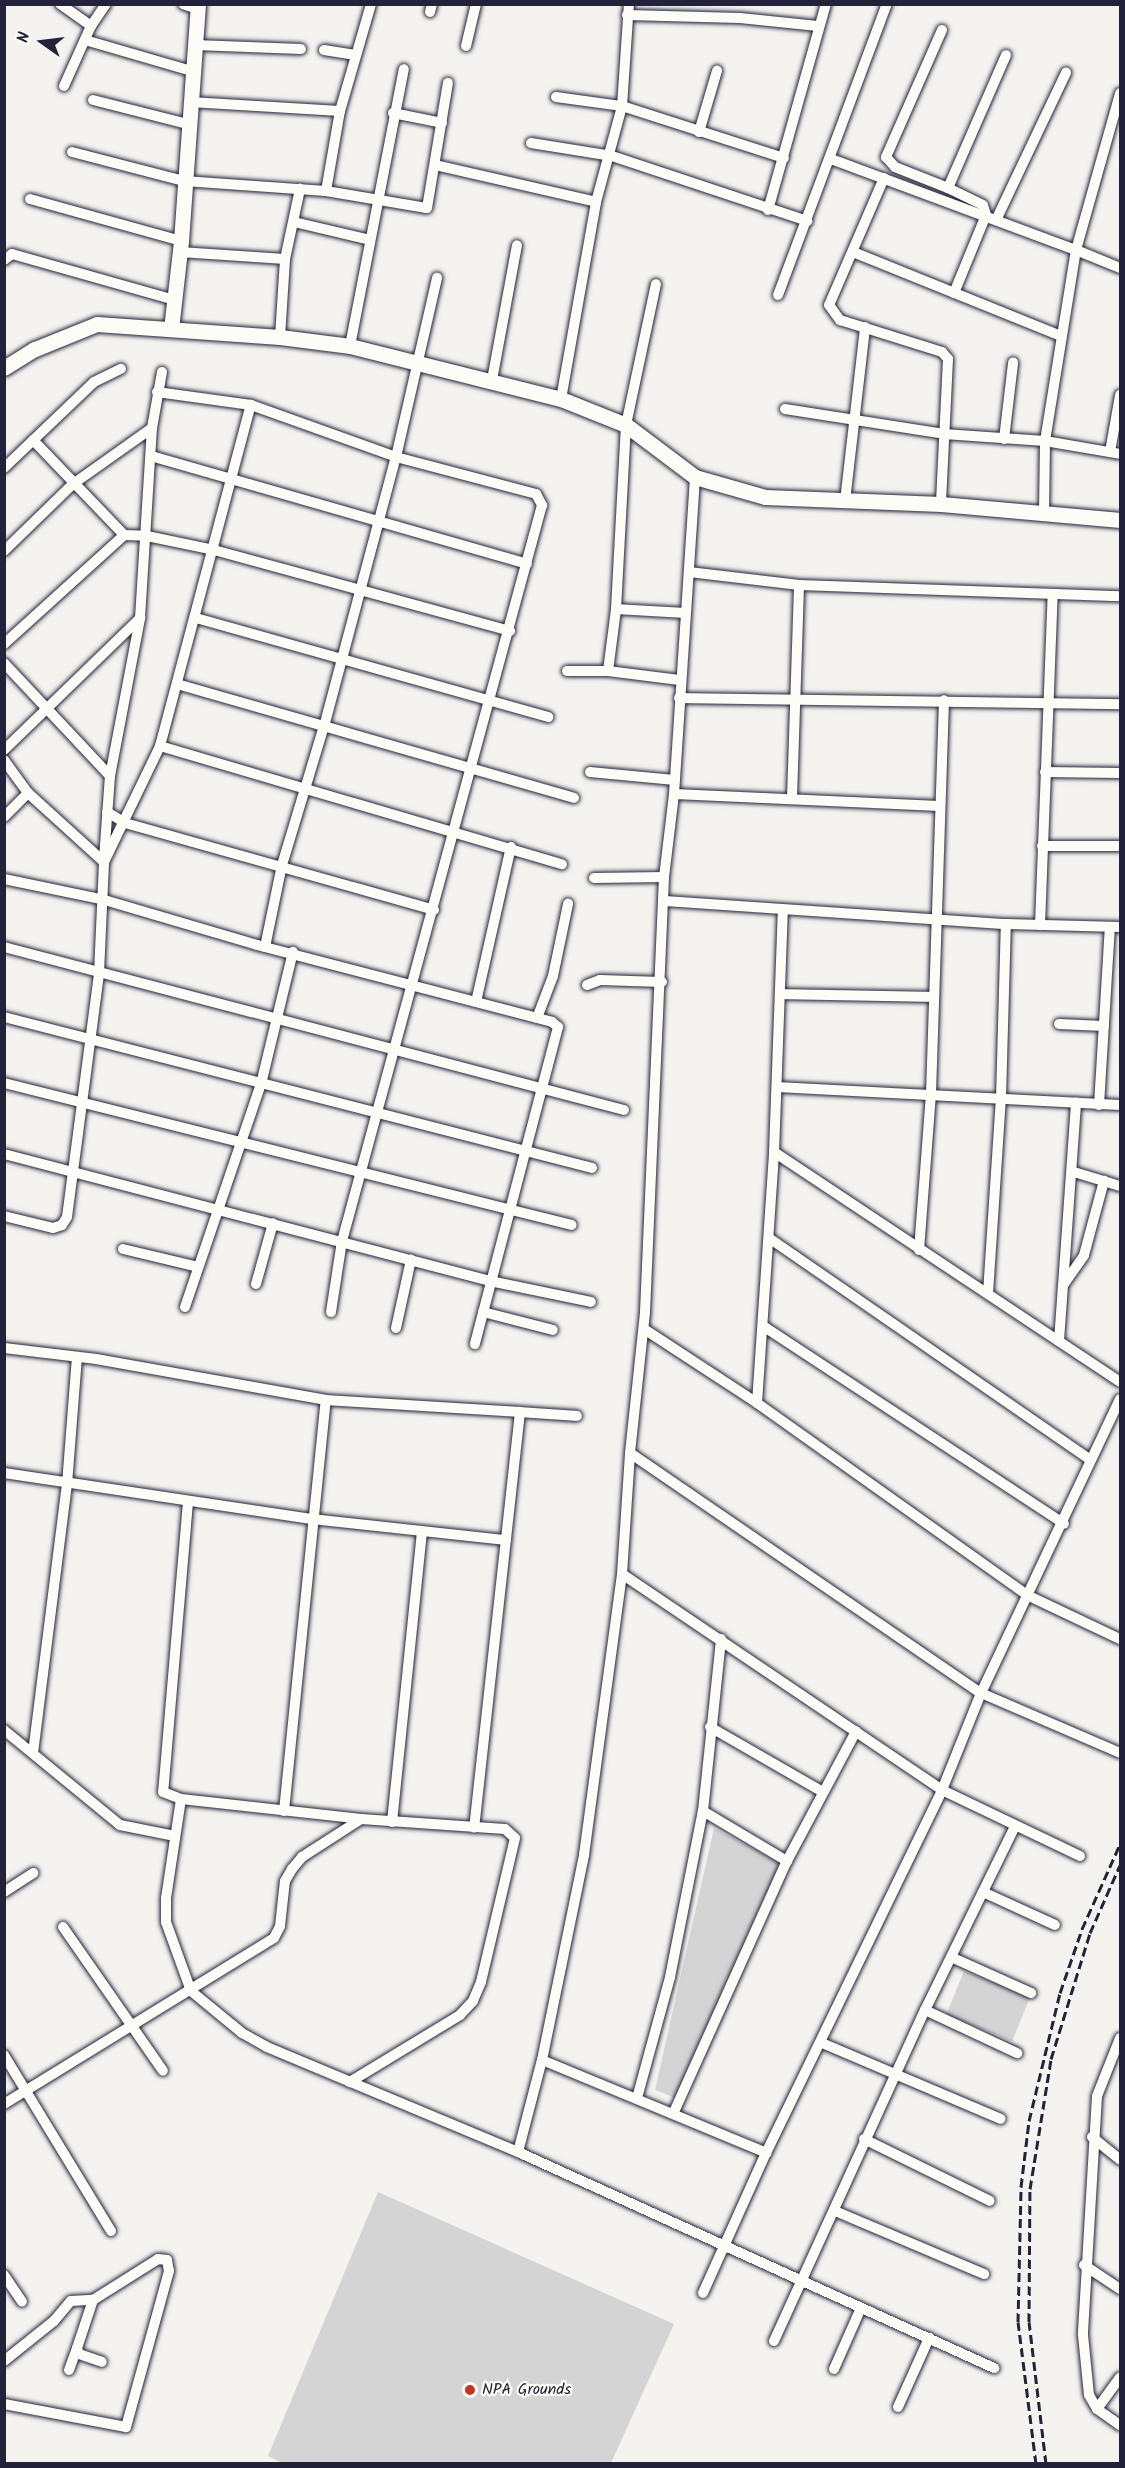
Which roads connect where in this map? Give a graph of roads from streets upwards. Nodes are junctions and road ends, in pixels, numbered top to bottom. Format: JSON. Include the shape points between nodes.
{"nodes":[{"id":1,"x":60,"y":4,"type":"edge"},
{"id":2,"x":106,"y":4,"type":"edge"},
{"id":3,"x":370,"y":4,"type":"edge"},
{"id":4,"x":476,"y":4,"type":"edge"},
{"id":5,"x":826,"y":4,"type":"edge"},
{"id":6,"x":887,"y":4,"type":"edge"},
{"id":7,"x":193,"y":6,"type":"edge"},
{"id":8,"x":628,"y":10,"type":"edge"},
{"id":9,"x":91,"y":26,"type":"junction"},
{"id":10,"x":818,"y":26,"type":"junction"},
{"id":11,"x":942,"y":30,"type":"dead end"},
{"id":12,"x":86,"y":40,"type":"junction"},
{"id":13,"x":195,"y":45,"type":"junction"},
{"id":14,"x":466,"y":46,"type":"dead end"},
{"id":15,"x":301,"y":49,"type":"dead end"},
{"id":16,"x":324,"y":50,"type":"dead end"},
{"id":17,"x":356,"y":55,"type":"junction"},
{"id":18,"x":1006,"y":55,"type":"dead end"},
{"id":19,"x":404,"y":69,"type":"dead end"},
{"id":20,"x":192,"y":71,"type":"junction"},
{"id":21,"x":717,"y":71,"type":"dead end"},
{"id":22,"x":1066,"y":73,"type":"dead end"},
{"id":23,"x":448,"y":83,"type":"dead end"},
{"id":24,"x":64,"y":86,"type":"dead end"},
{"id":25,"x":1120,"y":93,"type":"edge"},
{"id":26,"x":556,"y":96,"type":"dead end"},
{"id":27,"x":93,"y":100,"type":"dead end"},
{"id":28,"x":190,"y":102,"type":"junction"},
{"id":29,"x":622,"y":106,"type":"junction"},
{"id":30,"x":340,"y":111,"type":"junction"},
{"id":31,"x":393,"y":113,"type":"junction"},
{"id":32,"x":442,"y":123,"type":"junction"},
{"id":33,"x":187,"y":124,"type":"junction"},
{"id":34,"x":699,"y":132,"type":"junction"},
{"id":35,"x":531,"y":143,"type":"dead end"},
{"id":36,"x":72,"y":152,"type":"dead end"},
{"id":37,"x":612,"y":156,"type":"junction"},
{"id":38,"x":784,"y":158,"type":"junction"},
{"id":39,"x":831,"y":159,"type":"junction"},
{"id":40,"x":435,"y":165,"type":"junction"},
{"id":41,"x":885,"y":178,"type":"junction"},
{"id":42,"x":184,"y":181,"type":"junction"},
{"id":43,"x":948,"y":188,"type":"junction"},
{"id":44,"x":300,"y":189,"type":"junction"},
{"id":45,"x":326,"y":191,"type":"junction"},
{"id":46,"x":378,"y":199,"type":"junction"},
{"id":47,"x":30,"y":200,"type":"dead end"},
{"id":48,"x":597,"y":202,"type":"junction"},
{"id":49,"x":768,"y":210,"type":"junction"},
{"id":50,"x":992,"y":216,"type":"junction"},
{"id":51,"x":807,"y":221,"type":"junction"},
{"id":52,"x":294,"y":222,"type":"junction"},
{"id":53,"x":369,"y":240,"type":"junction"},
{"id":54,"x":517,"y":245,"type":"dead end"},
{"id":55,"x":181,"y":247,"type":"junction"},
{"id":56,"x":1076,"y":250,"type":"junction"},
{"id":57,"x":853,"y":252,"type":"junction"},
{"id":58,"x":285,"y":259,"type":"junction"},
{"id":59,"x":4,"y":260,"type":"edge"},
{"id":60,"x":1120,"y":268,"type":"edge"},
{"id":61,"x":437,"y":278,"type":"dead end"},
{"id":62,"x":656,"y":284,"type":"dead end"},
{"id":63,"x":954,"y":293,"type":"junction"},
{"id":64,"x":778,"y":295,"type":"dead end"},
{"id":65,"x":175,"y":300,"type":"junction"},
{"id":66,"x":865,"y":327,"type":"junction"},
{"id":67,"x":171,"y":329,"type":"junction"},
{"id":68,"x":1061,"y":336,"type":"junction"},
{"id":69,"x":280,"y":337,"type":"junction"},
{"id":70,"x":350,"y":346,"type":"junction"},
{"id":71,"x":419,"y":363,"type":"junction"},
{"id":72,"x":1013,"y":363,"type":"dead end"},
{"id":73,"x":4,"y":368,"type":"edge"},
{"id":74,"x":121,"y":369,"type":"dead end"},
{"id":75,"x":162,"y":372,"type":"dead end"},
{"id":76,"x":492,"y":380,"type":"junction"},
{"id":77,"x":157,"y":393,"type":"junction"},
{"id":78,"x":1120,"y":395,"type":"edge"},
{"id":79,"x":561,"y":399,"type":"junction"},
{"id":80,"x":251,"y":405,"type":"junction"},
{"id":81,"x":785,"y":410,"type":"dead end"},
{"id":82,"x":854,"y":421,"type":"junction"},
{"id":83,"x":626,"y":425,"type":"junction"},
{"id":84,"x":152,"y":428,"type":"junction"},
{"id":85,"x":944,"y":434,"type":"junction"},
{"id":86,"x":1004,"y":439,"type":"junction"},
{"id":87,"x":33,"y":440,"type":"junction"},
{"id":88,"x":1046,"y":441,"type":"junction"},
{"id":89,"x":1115,"y":453,"type":"edge"},
{"id":90,"x":151,"y":456,"type":"junction"},
{"id":91,"x":396,"y":457,"type":"junction"},
{"id":92,"x":4,"y":468,"type":"edge"},
{"id":93,"x":695,"y":477,"type":"junction"},
{"id":94,"x":231,"y":479,"type":"junction"},
{"id":95,"x":73,"y":484,"type":"junction"},
{"id":96,"x":845,"y":501,"type":"junction"},
{"id":97,"x":942,"y":504,"type":"junction"},
{"id":98,"x":1044,"y":513,"type":"junction"},
{"id":99,"x":379,"y":519,"type":"junction"},
{"id":100,"x":1120,"y":520,"type":"edge"},
{"id":101,"x":124,"y":535,"type":"junction"},
{"id":102,"x":147,"y":536,"type":"junction"},
{"id":103,"x":214,"y":550,"type":"junction"},
{"id":104,"x":4,"y":551,"type":"edge"},
{"id":105,"x":527,"y":564,"type":"junction"},
{"id":106,"x":688,"y":572,"type":"junction"},
{"id":107,"x":799,"y":585,"type":"junction"},
{"id":108,"x":361,"y":589,"type":"junction"},
{"id":109,"x":1053,"y":594,"type":"junction"},
{"id":110,"x":1120,"y":596,"type":"edge"},
{"id":111,"x":616,"y":609,"type":"junction"},
{"id":112,"x":685,"y":614,"type":"junction"},
{"id":113,"x":140,"y":618,"type":"junction"},
{"id":114,"x":196,"y":618,"type":"junction"},
{"id":115,"x":510,"y":631,"type":"junction"},
{"id":116,"x":4,"y":644,"type":"edge"},
{"id":117,"x":343,"y":659,"type":"junction"},
{"id":118,"x":4,"y":663,"type":"edge"},
{"id":119,"x":567,"y":671,"type":"dead end"},
{"id":120,"x":608,"y":671,"type":"junction"},
{"id":121,"x":679,"y":680,"type":"junction"},
{"id":122,"x":177,"y":684,"type":"junction"},
{"id":123,"x":679,"y":698,"type":"junction"},
{"id":124,"x":489,"y":699,"type":"junction"},
{"id":125,"x":794,"y":699,"type":"junction"},
{"id":126,"x":944,"y":700,"type":"junction"},
{"id":127,"x":1049,"y":702,"type":"junction"},
{"id":128,"x":1120,"y":704,"type":"edge"},
{"id":129,"x":45,"y":710,"type":"junction"},
{"id":130,"x":548,"y":717,"type":"dead end"},
{"id":131,"x":325,"y":723,"type":"junction"},
{"id":132,"x":160,"y":746,"type":"junction"},
{"id":133,"x":4,"y":750,"type":"edge"},
{"id":134,"x":4,"y":760,"type":"edge"},
{"id":135,"x":472,"y":768,"type":"junction"},
{"id":136,"x":590,"y":772,"type":"dead end"},
{"id":137,"x":1045,"y":772,"type":"junction"},
{"id":138,"x":1120,"y":773,"type":"edge"},
{"id":139,"x":110,"y":776,"type":"junction"},
{"id":140,"x":675,"y":780,"type":"junction"},
{"id":141,"x":304,"y":788,"type":"junction"},
{"id":142,"x":28,"y":793,"type":"junction"},
{"id":143,"x":674,"y":794,"type":"junction"},
{"id":144,"x":574,"y":798,"type":"dead end"},
{"id":145,"x":792,"y":798,"type":"junction"},
{"id":146,"x":940,"y":806,"type":"junction"},
{"id":147,"x":107,"y":812,"type":"junction"},
{"id":148,"x":4,"y":817,"type":"edge"},
{"id":149,"x":125,"y":823,"type":"junction"},
{"id":150,"x":455,"y":830,"type":"junction"},
{"id":151,"x":1042,"y":846,"type":"junction"},
{"id":152,"x":1120,"y":846,"type":"edge"},
{"id":153,"x":511,"y":847,"type":"junction"},
{"id":154,"x":104,"y":862,"type":"junction"},
{"id":155,"x":562,"y":864,"type":"dead end"},
{"id":156,"x":282,"y":865,"type":"junction"},
{"id":157,"x":594,"y":878,"type":"dead end"},
{"id":158,"x":664,"y":878,"type":"junction"},
{"id":159,"x":4,"y":879,"type":"edge"},
{"id":160,"x":101,"y":899,"type":"junction"},
{"id":161,"x":665,"y":901,"type":"junction"},
{"id":162,"x":568,"y":904,"type":"dead end"},
{"id":163,"x":783,"y":909,"type":"junction"},
{"id":164,"x":434,"y":910,"type":"junction"},
{"id":165,"x":938,"y":918,"type":"junction"},
{"id":166,"x":1006,"y":924,"type":"junction"},
{"id":167,"x":1040,"y":925,"type":"junction"},
{"id":168,"x":1115,"y":927,"type":"edge"},
{"id":169,"x":4,"y":947,"type":"edge"},
{"id":170,"x":265,"y":947,"type":"junction"},
{"id":171,"x":293,"y":952,"type":"junction"},
{"id":172,"x":99,"y":973,"type":"junction"},
{"id":173,"x":662,"y":982,"type":"junction"},
{"id":174,"x":413,"y":985,"type":"junction"},
{"id":175,"x":587,"y":985,"type":"dead end"},
{"id":176,"x":780,"y":994,"type":"junction"},
{"id":177,"x":933,"y":997,"type":"junction"},
{"id":178,"x":476,"y":1002,"type":"junction"},
{"id":179,"x":4,"y":1017,"type":"edge"},
{"id":180,"x":537,"y":1018,"type":"junction"},
{"id":181,"x":275,"y":1019,"type":"junction"},
{"id":182,"x":1059,"y":1024,"type":"dead end"},
{"id":183,"x":1104,"y":1026,"type":"junction"},
{"id":184,"x":91,"y":1038,"type":"junction"},
{"id":185,"x":394,"y":1052,"type":"junction"},
{"id":186,"x":4,"y":1083,"type":"edge"},
{"id":187,"x":261,"y":1083,"type":"junction"},
{"id":188,"x":777,"y":1087,"type":"junction"},
{"id":189,"x":541,"y":1091,"type":"junction"},
{"id":190,"x":931,"y":1093,"type":"junction"},
{"id":191,"x":1001,"y":1098,"type":"junction"},
{"id":192,"x":1076,"y":1103,"type":"junction"},
{"id":193,"x":82,"y":1104,"type":"junction"},
{"id":194,"x":1099,"y":1105,"type":"junction"},
{"id":195,"x":1120,"y":1105,"type":"edge"},
{"id":196,"x":624,"y":1110,"type":"dead end"},
{"id":197,"x":377,"y":1112,"type":"junction"},
{"id":198,"x":238,"y":1144,"type":"junction"},
{"id":199,"x":524,"y":1151,"type":"junction"},
{"id":200,"x":774,"y":1152,"type":"junction"},
{"id":201,"x":4,"y":1154,"type":"edge"},
{"id":202,"x":592,"y":1168,"type":"dead end"},
{"id":203,"x":75,"y":1172,"type":"junction"},
{"id":204,"x":1074,"y":1172,"type":"junction"},
{"id":205,"x":361,"y":1173,"type":"junction"},
{"id":206,"x":1104,"y":1181,"type":"junction"},
{"id":207,"x":1120,"y":1186,"type":"edge"},
{"id":208,"x":221,"y":1210,"type":"junction"},
{"id":209,"x":509,"y":1210,"type":"junction"},
{"id":210,"x":4,"y":1216,"type":"edge"},
{"id":211,"x":273,"y":1223,"type":"junction"},
{"id":212,"x":572,"y":1225,"type":"dead end"},
{"id":213,"x":769,"y":1238,"type":"junction"},
{"id":214,"x":342,"y":1241,"type":"junction"},
{"id":215,"x":123,"y":1249,"type":"dead end"},
{"id":216,"x":919,"y":1250,"type":"junction"},
{"id":217,"x":411,"y":1260,"type":"junction"},
{"id":218,"x":198,"y":1268,"type":"junction"},
{"id":219,"x":490,"y":1281,"type":"junction"},
{"id":220,"x":256,"y":1284,"type":"dead end"},
{"id":221,"x":1064,"y":1285,"type":"junction"},
{"id":222,"x":988,"y":1293,"type":"junction"},
{"id":223,"x":591,"y":1302,"type":"dead end"},
{"id":224,"x":184,"y":1308,"type":"dead end"},
{"id":225,"x":331,"y":1312,"type":"dead end"},
{"id":226,"x":483,"y":1312,"type":"junction"},
{"id":227,"x":763,"y":1326,"type":"junction"},
{"id":228,"x":396,"y":1328,"type":"dead end"},
{"id":229,"x":644,"y":1329,"type":"junction"},
{"id":230,"x":553,"y":1330,"type":"dead end"},
{"id":231,"x":1059,"y":1341,"type":"junction"},
{"id":232,"x":475,"y":1344,"type":"dead end"},
{"id":233,"x":4,"y":1348,"type":"edge"},
{"id":234,"x":77,"y":1357,"type":"junction"},
{"id":235,"x":1120,"y":1382,"type":"edge"},
{"id":236,"x":1120,"y":1399,"type":"edge"},
{"id":237,"x":326,"y":1400,"type":"junction"},
{"id":238,"x":757,"y":1404,"type":"junction"},
{"id":239,"x":520,"y":1412,"type":"junction"},
{"id":240,"x":577,"y":1416,"type":"dead end"},
{"id":241,"x":630,"y":1453,"type":"junction"},
{"id":242,"x":1091,"y":1460,"type":"junction"},
{"id":243,"x":4,"y":1473,"type":"edge"},
{"id":244,"x":67,"y":1484,"type":"junction"},
{"id":245,"x":188,"y":1502,"type":"junction"},
{"id":246,"x":312,"y":1519,"type":"junction"},
{"id":247,"x":1064,"y":1524,"type":"junction"},
{"id":248,"x":422,"y":1532,"type":"junction"},
{"id":249,"x":507,"y":1540,"type":"junction"},
{"id":250,"x":622,"y":1574,"type":"junction"},
{"id":251,"x":1029,"y":1596,"type":"junction"},
{"id":252,"x":721,"y":1639,"type":"junction"},
{"id":253,"x":1120,"y":1639,"type":"edge"},
{"id":254,"x":981,"y":1693,"type":"junction"},
{"id":255,"x":710,"y":1726,"type":"junction"},
{"id":256,"x":4,"y":1730,"type":"edge"},
{"id":257,"x":856,"y":1731,"type":"junction"},
{"id":258,"x":33,"y":1753,"type":"junction"},
{"id":259,"x":1120,"y":1753,"type":"edge"},
{"id":260,"x":942,"y":1790,"type":"junction"},
{"id":261,"x":823,"y":1792,"type":"junction"},
{"id":262,"x":182,"y":1799,"type":"junction"},
{"id":263,"x":284,"y":1811,"type":"junction"},
{"id":264,"x":703,"y":1811,"type":"junction"},
{"id":265,"x":361,"y":1819,"type":"junction"},
{"id":266,"x":392,"y":1822,"type":"junction"},
{"id":267,"x":1016,"y":1826,"type":"junction"},
{"id":268,"x":474,"y":1827,"type":"junction"},
{"id":269,"x":175,"y":1836,"type":"junction"},
{"id":270,"x":1080,"y":1856,"type":"dead end"},
{"id":271,"x":786,"y":1861,"type":"junction"},
{"id":272,"x":33,"y":1873,"type":"dead end"},
{"id":273,"x":4,"y":1892,"type":"edge"},
{"id":274,"x":983,"y":1892,"type":"junction"},
{"id":275,"x":1055,"y":1925,"type":"dead end"},
{"id":276,"x":63,"y":1927,"type":"dead end"},
{"id":277,"x":951,"y":1957,"type":"junction"},
{"id":278,"x":192,"y":1991,"type":"junction"},
{"id":279,"x":1031,"y":1993,"type":"dead end"},
{"id":280,"x":925,"y":2010,"type":"junction"},
{"id":281,"x":133,"y":2027,"type":"junction"},
{"id":282,"x":1120,"y":2038,"type":"edge"},
{"id":283,"x":822,"y":2043,"type":"junction"},
{"id":284,"x":1017,"y":2053,"type":"dead end"},
{"id":285,"x":4,"y":2055,"type":"edge"},
{"id":286,"x":542,"y":2060,"type":"junction"},
{"id":287,"x":163,"y":2071,"type":"dead end"},
{"id":288,"x":896,"y":2073,"type":"junction"},
{"id":289,"x":350,"y":2082,"type":"junction"},
{"id":290,"x":27,"y":2091,"type":"junction"},
{"id":291,"x":637,"y":2098,"type":"junction"},
{"id":292,"x":4,"y":2104,"type":"edge"},
{"id":293,"x":674,"y":2112,"type":"junction"},
{"id":294,"x":1001,"y":2120,"type":"dead end"},
{"id":295,"x":1092,"y":2137,"type":"junction"},
{"id":296,"x":864,"y":2139,"type":"junction"},
{"id":297,"x":518,"y":2152,"type":"junction"},
{"id":298,"x":766,"y":2153,"type":"junction"},
{"id":299,"x":1120,"y":2160,"type":"edge"},
{"id":300,"x":990,"y":2201,"type":"dead end"},
{"id":301,"x":835,"y":2211,"type":"junction"},
{"id":302,"x":111,"y":2231,"type":"dead end"},
{"id":303,"x":726,"y":2247,"type":"junction"},
{"id":304,"x":1084,"y":2265,"type":"junction"},
{"id":305,"x":984,"y":2274,"type":"dead end"},
{"id":306,"x":4,"y":2275,"type":"edge"},
{"id":307,"x":801,"y":2282,"type":"junction"},
{"id":308,"x":1120,"y":2289,"type":"edge"},
{"id":309,"x":703,"y":2293,"type":"dead end"},
{"id":310,"x":93,"y":2300,"type":"junction"},
{"id":311,"x":22,"y":2302,"type":"dead end"},
{"id":312,"x":860,"y":2310,"type":"junction"},
{"id":313,"x":929,"y":2338,"type":"junction"},
{"id":314,"x":774,"y":2341,"type":"dead end"},
{"id":315,"x":77,"y":2348,"type":"junction"},
{"id":316,"x":4,"y":2361,"type":"edge"},
{"id":317,"x":102,"y":2362,"type":"dead end"},
{"id":318,"x":994,"y":2368,"type":"dead end"},
{"id":319,"x":834,"y":2369,"type":"dead end"},
{"id":320,"x":69,"y":2370,"type":"dead end"},
{"id":321,"x":1120,"y":2377,"type":"edge"},
{"id":322,"x":4,"y":2404,"type":"edge"},
{"id":323,"x":898,"y":2408,"type":"dead end"},
{"id":324,"x":1097,"y":2409,"type":"junction"},
{"id":325,"x":1120,"y":2425,"type":"edge"}],
"edges":[{"from":1,"to":9,"type":"street"},
{"from":2,"to":9,"type":"street"},
{"from":3,"to":17,"type":"street"},
{"from":4,"to":14,"type":"street"},
{"from":5,"to":10,"type":"street"},
{"from":6,"to":39,"type":"street"},
{"from":7,"to":13,"type":"street"},
{"from":8,"to":10,"type":"street"},
{"from":8,"to":29,"type":"street"},
{"from":9,"to":12,"type":"street"},
{"from":10,"to":38,"type":"street"},
{"from":11,"to":43,"type":"street","via":[[886,157],[895,167]]},
{"from":12,"to":20,"type":"street"},
{"from":12,"to":24,"type":"street"},
{"from":13,"to":15,"type":"street"},
{"from":13,"to":20,"type":"street"},
{"from":16,"to":17,"type":"street"},
{"from":17,"to":30,"type":"street"},
{"from":18,"to":43,"type":"street"},
{"from":19,"to":31,"type":"street"},
{"from":20,"to":28,"type":"street"},
{"from":21,"to":34,"type":"street"},
{"from":22,"to":50,"type":"street"},
{"from":23,"to":32,"type":"street"},
{"from":25,"to":56,"type":"street"},
{"from":26,"to":29,"type":"street"},
{"from":27,"to":33,"type":"street"},
{"from":28,"to":30,"type":"street"},
{"from":28,"to":33,"type":"street"},
{"from":29,"to":34,"type":"street"},
{"from":29,"to":37,"type":"street"},
{"from":30,"to":45,"type":"street"},
{"from":31,"to":32,"type":"street"},
{"from":31,"to":46,"type":"street"},
{"from":32,"to":40,"type":"street"},
{"from":33,"to":42,"type":"street"},
{"from":34,"to":38,"type":"street"},
{"from":35,"to":37,"type":"street"},
{"from":36,"to":42,"type":"street"},
{"from":37,"to":48,"type":"street"},
{"from":37,"to":49,"type":"street"},
{"from":38,"to":49,"type":"street"},
{"from":39,"to":41,"type":"street"},
{"from":39,"to":51,"type":"street"},
{"from":40,"to":46,"type":"street","via":[[427,208]]},
{"from":40,"to":48,"type":"street"},
{"from":41,"to":50,"type":"street"},
{"from":41,"to":57,"type":"street"},
{"from":42,"to":44,"type":"street"},
{"from":42,"to":55,"type":"street"},
{"from":43,"to":50,"type":"street","via":[[984,205]]},
{"from":44,"to":45,"type":"street"},
{"from":44,"to":52,"type":"street"},
{"from":45,"to":46,"type":"street"},
{"from":46,"to":53,"type":"street"},
{"from":47,"to":55,"type":"street"},
{"from":48,"to":79,"type":"street"},
{"from":49,"to":51,"type":"street"},
{"from":50,"to":56,"type":"street"},
{"from":50,"to":63,"type":"street"},
{"from":51,"to":64,"type":"street"},
{"from":52,"to":53,"type":"street"},
{"from":52,"to":58,"type":"street"},
{"from":53,"to":70,"type":"street"},
{"from":54,"to":76,"type":"street"},
{"from":55,"to":58,"type":"street"},
{"from":55,"to":65,"type":"street"},
{"from":56,"to":60,"type":"street"},
{"from":56,"to":68,"type":"street"},
{"from":57,"to":63,"type":"street"},
{"from":57,"to":66,"type":"street","via":[[829,305],[840,320]]},
{"from":58,"to":69,"type":"street"},
{"from":59,"to":65,"type":"street","via":[[12,255]]},
{"from":61,"to":71,"type":"street"},
{"from":62,"to":83,"type":"street"},
{"from":63,"to":68,"type":"street"},
{"from":65,"to":67,"type":"street"},
{"from":66,"to":82,"type":"street"},
{"from":66,"to":85,"type":"street","via":[[942,352],[948,359]]},
{"from":67,"to":69,"type":"street"},
{"from":67,"to":73,"type":"street","via":[[97,324],[35,349]]},
{"from":68,"to":88,"type":"street"},
{"from":69,"to":70,"type":"street"},
{"from":70,"to":71,"type":"street"},
{"from":71,"to":76,"type":"street"},
{"from":71,"to":91,"type":"street"},
{"from":72,"to":86,"type":"street"},
{"from":74,"to":87,"type":"street","via":[[94,382]]},
{"from":75,"to":77,"type":"street"},
{"from":76,"to":79,"type":"street"},
{"from":77,"to":80,"type":"street"},
{"from":77,"to":84,"type":"street"},
{"from":78,"to":89,"type":"street"},
{"from":79,"to":83,"type":"street"},
{"from":80,"to":91,"type":"street"},
{"from":80,"to":94,"type":"street"},
{"from":81,"to":82,"type":"street"},
{"from":82,"to":85,"type":"street"},
{"from":82,"to":96,"type":"street"},
{"from":83,"to":93,"type":"street"},
{"from":83,"to":111,"type":"street"},
{"from":84,"to":90,"type":"street"},
{"from":84,"to":95,"type":"street"},
{"from":85,"to":86,"type":"street"},
{"from":85,"to":97,"type":"street"},
{"from":86,"to":88,"type":"street"},
{"from":87,"to":92,"type":"street"},
{"from":87,"to":95,"type":"street"},
{"from":88,"to":89,"type":"street"},
{"from":88,"to":98,"type":"street"},
{"from":90,"to":94,"type":"street"},
{"from":90,"to":102,"type":"street"},
{"from":91,"to":99,"type":"street"},
{"from":91,"to":105,"type":"street","via":[[537,494],[542,505]]},
{"from":93,"to":96,"type":"street","via":[[765,497]]},
{"from":93,"to":106,"type":"street"},
{"from":94,"to":99,"type":"street"},
{"from":94,"to":103,"type":"street"},
{"from":95,"to":101,"type":"street"},
{"from":95,"to":104,"type":"street"},
{"from":96,"to":97,"type":"street"},
{"from":97,"to":98,"type":"street"},
{"from":98,"to":100,"type":"street"},
{"from":99,"to":105,"type":"street"},
{"from":99,"to":108,"type":"street"},
{"from":101,"to":102,"type":"street"},
{"from":101,"to":116,"type":"street"},
{"from":102,"to":103,"type":"street"},
{"from":102,"to":113,"type":"street"},
{"from":103,"to":108,"type":"street"},
{"from":103,"to":114,"type":"street"},
{"from":105,"to":115,"type":"street"},
{"from":106,"to":107,"type":"street"},
{"from":106,"to":112,"type":"street"},
{"from":107,"to":109,"type":"street"},
{"from":107,"to":125,"type":"street"},
{"from":108,"to":115,"type":"street"},
{"from":108,"to":117,"type":"street"},
{"from":109,"to":110,"type":"street"},
{"from":109,"to":127,"type":"street"},
{"from":111,"to":112,"type":"street"},
{"from":111,"to":120,"type":"street"},
{"from":112,"to":121,"type":"street"},
{"from":113,"to":129,"type":"street"},
{"from":113,"to":139,"type":"street"},
{"from":114,"to":117,"type":"street"},
{"from":114,"to":122,"type":"street"},
{"from":115,"to":124,"type":"street"},
{"from":117,"to":124,"type":"street"},
{"from":117,"to":131,"type":"street"},
{"from":118,"to":129,"type":"street"},
{"from":119,"to":120,"type":"street"},
{"from":120,"to":121,"type":"street"},
{"from":121,"to":123,"type":"street"},
{"from":122,"to":131,"type":"street"},
{"from":122,"to":132,"type":"street"},
{"from":123,"to":125,"type":"street"},
{"from":123,"to":140,"type":"street"},
{"from":124,"to":130,"type":"street"},
{"from":124,"to":135,"type":"street"},
{"from":125,"to":126,"type":"street"},
{"from":125,"to":145,"type":"street"},
{"from":126,"to":127,"type":"street"},
{"from":126,"to":146,"type":"street"},
{"from":127,"to":128,"type":"street"},
{"from":127,"to":137,"type":"street"},
{"from":129,"to":133,"type":"street"},
{"from":129,"to":139,"type":"street"},
{"from":131,"to":135,"type":"street"},
{"from":131,"to":141,"type":"street"},
{"from":132,"to":141,"type":"street"},
{"from":132,"to":149,"type":"street","via":[[135,791]]},
{"from":134,"to":142,"type":"street"},
{"from":135,"to":144,"type":"street"},
{"from":135,"to":150,"type":"street"},
{"from":136,"to":140,"type":"street"},
{"from":137,"to":138,"type":"street"},
{"from":137,"to":151,"type":"street"},
{"from":139,"to":147,"type":"street"},
{"from":140,"to":143,"type":"street"},
{"from":141,"to":150,"type":"street"},
{"from":141,"to":156,"type":"street"},
{"from":142,"to":148,"type":"street"},
{"from":142,"to":154,"type":"street"},
{"from":143,"to":145,"type":"street"},
{"from":143,"to":158,"type":"street"},
{"from":145,"to":146,"type":"street"},
{"from":146,"to":165,"type":"street"},
{"from":147,"to":149,"type":"street"},
{"from":147,"to":154,"type":"street"},
{"from":149,"to":154,"type":"street"},
{"from":149,"to":156,"type":"street"},
{"from":150,"to":153,"type":"street"},
{"from":150,"to":164,"type":"street"},
{"from":151,"to":152,"type":"street"},
{"from":151,"to":167,"type":"street"},
{"from":153,"to":155,"type":"street"},
{"from":153,"to":178,"type":"street"},
{"from":154,"to":160,"type":"street"},
{"from":156,"to":164,"type":"street"},
{"from":156,"to":170,"type":"street"},
{"from":157,"to":158,"type":"street"},
{"from":158,"to":161,"type":"street"},
{"from":159,"to":160,"type":"street"},
{"from":160,"to":170,"type":"street"},
{"from":160,"to":172,"type":"street"},
{"from":161,"to":163,"type":"street"},
{"from":161,"to":173,"type":"street"},
{"from":162,"to":180,"type":"street","via":[[553,976]]},
{"from":163,"to":165,"type":"street"},
{"from":163,"to":176,"type":"street"},
{"from":164,"to":174,"type":"street"},
{"from":165,"to":166,"type":"street"},
{"from":165,"to":177,"type":"street"},
{"from":166,"to":167,"type":"street"},
{"from":166,"to":191,"type":"street"},
{"from":167,"to":168,"type":"street"},
{"from":168,"to":183,"type":"street"},
{"from":169,"to":172,"type":"street"},
{"from":170,"to":171,"type":"street"},
{"from":171,"to":174,"type":"street"},
{"from":171,"to":181,"type":"street"},
{"from":172,"to":181,"type":"street"},
{"from":172,"to":184,"type":"street"},
{"from":173,"to":175,"type":"street","via":[[600,980]]},
{"from":173,"to":229,"type":"street"},
{"from":174,"to":178,"type":"street"},
{"from":174,"to":185,"type":"street"},
{"from":176,"to":177,"type":"street"},
{"from":176,"to":188,"type":"street"},
{"from":177,"to":190,"type":"street"},
{"from":178,"to":180,"type":"street"},
{"from":179,"to":184,"type":"street"},
{"from":180,"to":189,"type":"street","via":[[552,1022],[559,1034]]},
{"from":181,"to":185,"type":"street"},
{"from":181,"to":187,"type":"street"},
{"from":182,"to":183,"type":"street"},
{"from":183,"to":194,"type":"street"},
{"from":184,"to":187,"type":"street"},
{"from":184,"to":193,"type":"street"},
{"from":185,"to":189,"type":"street"},
{"from":185,"to":197,"type":"street"},
{"from":186,"to":193,"type":"street"},
{"from":187,"to":197,"type":"street"},
{"from":187,"to":198,"type":"street"},
{"from":188,"to":190,"type":"street"},
{"from":188,"to":200,"type":"street"},
{"from":189,"to":196,"type":"street"},
{"from":189,"to":199,"type":"street"},
{"from":190,"to":191,"type":"street"},
{"from":190,"to":216,"type":"street"},
{"from":191,"to":192,"type":"street"},
{"from":191,"to":222,"type":"street"},
{"from":192,"to":194,"type":"street"},
{"from":192,"to":204,"type":"street"},
{"from":193,"to":198,"type":"street"},
{"from":193,"to":203,"type":"street"},
{"from":194,"to":195,"type":"street"},
{"from":197,"to":199,"type":"street"},
{"from":197,"to":205,"type":"street"},
{"from":198,"to":205,"type":"street"},
{"from":198,"to":208,"type":"street"},
{"from":199,"to":202,"type":"street"},
{"from":199,"to":209,"type":"street"},
{"from":200,"to":213,"type":"street"},
{"from":200,"to":216,"type":"street"},
{"from":201,"to":203,"type":"street"},
{"from":203,"to":208,"type":"street"},
{"from":203,"to":210,"type":"street","via":[[62,1226],[41,1227]]},
{"from":204,"to":206,"type":"street"},
{"from":204,"to":221,"type":"street"},
{"from":205,"to":209,"type":"street"},
{"from":205,"to":214,"type":"street"},
{"from":206,"to":207,"type":"street"},
{"from":206,"to":221,"type":"street","via":[[1084,1255]]},
{"from":208,"to":211,"type":"street"},
{"from":208,"to":218,"type":"street"},
{"from":209,"to":212,"type":"street"},
{"from":209,"to":219,"type":"street"},
{"from":211,"to":214,"type":"street"},
{"from":211,"to":220,"type":"street"},
{"from":213,"to":227,"type":"street"},
{"from":213,"to":242,"type":"street"},
{"from":214,"to":217,"type":"street"},
{"from":214,"to":225,"type":"street"},
{"from":215,"to":218,"type":"street"},
{"from":216,"to":222,"type":"street"},
{"from":217,"to":219,"type":"street"},
{"from":217,"to":228,"type":"street"},
{"from":218,"to":224,"type":"street"},
{"from":219,"to":223,"type":"street"},
{"from":219,"to":226,"type":"street"},
{"from":221,"to":231,"type":"street"},
{"from":222,"to":231,"type":"street"},
{"from":226,"to":230,"type":"street"},
{"from":226,"to":232,"type":"street"},
{"from":227,"to":238,"type":"street"},
{"from":227,"to":247,"type":"street"},
{"from":229,"to":238,"type":"street"},
{"from":229,"to":241,"type":"street"},
{"from":231,"to":235,"type":"street"},
{"from":233,"to":234,"type":"street"},
{"from":234,"to":237,"type":"street"},
{"from":234,"to":244,"type":"street"},
{"from":236,"to":242,"type":"street"},
{"from":237,"to":239,"type":"street"},
{"from":237,"to":246,"type":"street"},
{"from":238,"to":251,"type":"street"},
{"from":239,"to":240,"type":"street"},
{"from":239,"to":249,"type":"street"},
{"from":241,"to":250,"type":"street"},
{"from":241,"to":254,"type":"street"},
{"from":242,"to":247,"type":"street"},
{"from":243,"to":244,"type":"street"},
{"from":244,"to":245,"type":"street"},
{"from":244,"to":258,"type":"street"},
{"from":245,"to":246,"type":"street"},
{"from":245,"to":262,"type":"street","via":[[161,1785],[167,1797]]},
{"from":246,"to":248,"type":"street"},
{"from":246,"to":263,"type":"street"},
{"from":247,"to":251,"type":"street"},
{"from":248,"to":249,"type":"street"},
{"from":248,"to":266,"type":"street"},
{"from":249,"to":268,"type":"street"},
{"from":250,"to":252,"type":"street"},
{"from":250,"to":286,"type":"street","via":[[584,1855]]},
{"from":251,"to":253,"type":"street"},
{"from":251,"to":254,"type":"street"},
{"from":252,"to":255,"type":"street"},
{"from":252,"to":257,"type":"street"},
{"from":254,"to":259,"type":"street"},
{"from":254,"to":260,"type":"street"},
{"from":255,"to":261,"type":"street"},
{"from":255,"to":264,"type":"street"},
{"from":256,"to":258,"type":"street"},
{"from":257,"to":260,"type":"street"},
{"from":257,"to":261,"type":"street"},
{"from":258,"to":269,"type":"street","via":[[120,1825]]},
{"from":260,"to":267,"type":"street"},
{"from":260,"to":283,"type":"street"},
{"from":261,"to":271,"type":"street"},
{"from":262,"to":263,"type":"street"},
{"from":262,"to":269,"type":"street"},
{"from":263,"to":265,"type":"street"},
{"from":264,"to":271,"type":"street"},
{"from":264,"to":291,"type":"street","via":[[670,1977]]},
{"from":265,"to":266,"type":"street"},
{"from":265,"to":278,"type":"street","via":[[302,1857],[292,1869],[285,1881],[280,1926],[274,1938]]},
{"from":266,"to":268,"type":"street"},
{"from":267,"to":270,"type":"street"},
{"from":267,"to":274,"type":"street"},
{"from":268,"to":289,"type":"street","via":[[505,1829],[515,1838],[481,1982],[473,2001],[460,2015]]},
{"from":269,"to":278,"type":"street","via":[[166,1922]]},
{"from":271,"to":293,"type":"street"},
{"from":272,"to":273,"type":"street"},
{"from":274,"to":275,"type":"street"},
{"from":274,"to":277,"type":"street"},
{"from":276,"to":281,"type":"street"},
{"from":277,"to":279,"type":"street"},
{"from":277,"to":280,"type":"street"},
{"from":278,"to":281,"type":"street"},
{"from":278,"to":289,"type":"street","via":[[242,2033]]},
{"from":280,"to":284,"type":"street"},
{"from":280,"to":288,"type":"street"},
{"from":281,"to":287,"type":"street"},
{"from":281,"to":290,"type":"street"},
{"from":282,"to":295,"type":"street","via":[[1097,2096]]},
{"from":283,"to":288,"type":"street"},
{"from":283,"to":298,"type":"street"},
{"from":285,"to":290,"type":"street"},
{"from":286,"to":291,"type":"street"},
{"from":286,"to":297,"type":"street"},
{"from":288,"to":294,"type":"street"},
{"from":288,"to":296,"type":"street"},
{"from":289,"to":297,"type":"street"},
{"from":290,"to":292,"type":"street"},
{"from":290,"to":302,"type":"street"},
{"from":291,"to":293,"type":"street"},
{"from":293,"to":298,"type":"street"},
{"from":295,"to":299,"type":"street"},
{"from":295,"to":304,"type":"street"},
{"from":296,"to":300,"type":"street"},
{"from":296,"to":301,"type":"street"},
{"from":297,"to":303,"type":"street"},
{"from":298,"to":303,"type":"street"},
{"from":301,"to":305,"type":"street"},
{"from":301,"to":307,"type":"street"},
{"from":303,"to":307,"type":"street"},
{"from":303,"to":309,"type":"street"},
{"from":304,"to":308,"type":"street"},
{"from":304,"to":324,"type":"street","via":[[1083,2335],[1089,2396]]},
{"from":306,"to":311,"type":"street"},
{"from":307,"to":312,"type":"street"},
{"from":307,"to":314,"type":"street"},
{"from":310,"to":315,"type":"street"},
{"from":310,"to":316,"type":"street","via":[[71,2301],[54,2321]]},
{"from":310,"to":322,"type":"street","via":[[158,2259],[167,2260],[169,2271],[126,2427]]},
{"from":312,"to":313,"type":"street"},
{"from":312,"to":319,"type":"street"},
{"from":313,"to":318,"type":"street"},
{"from":313,"to":323,"type":"street"},
{"from":315,"to":317,"type":"street","via":[[79,2354]]},
{"from":315,"to":320,"type":"street"},
{"from":321,"to":324,"type":"street"},
{"from":324,"to":325,"type":"street"}]}
